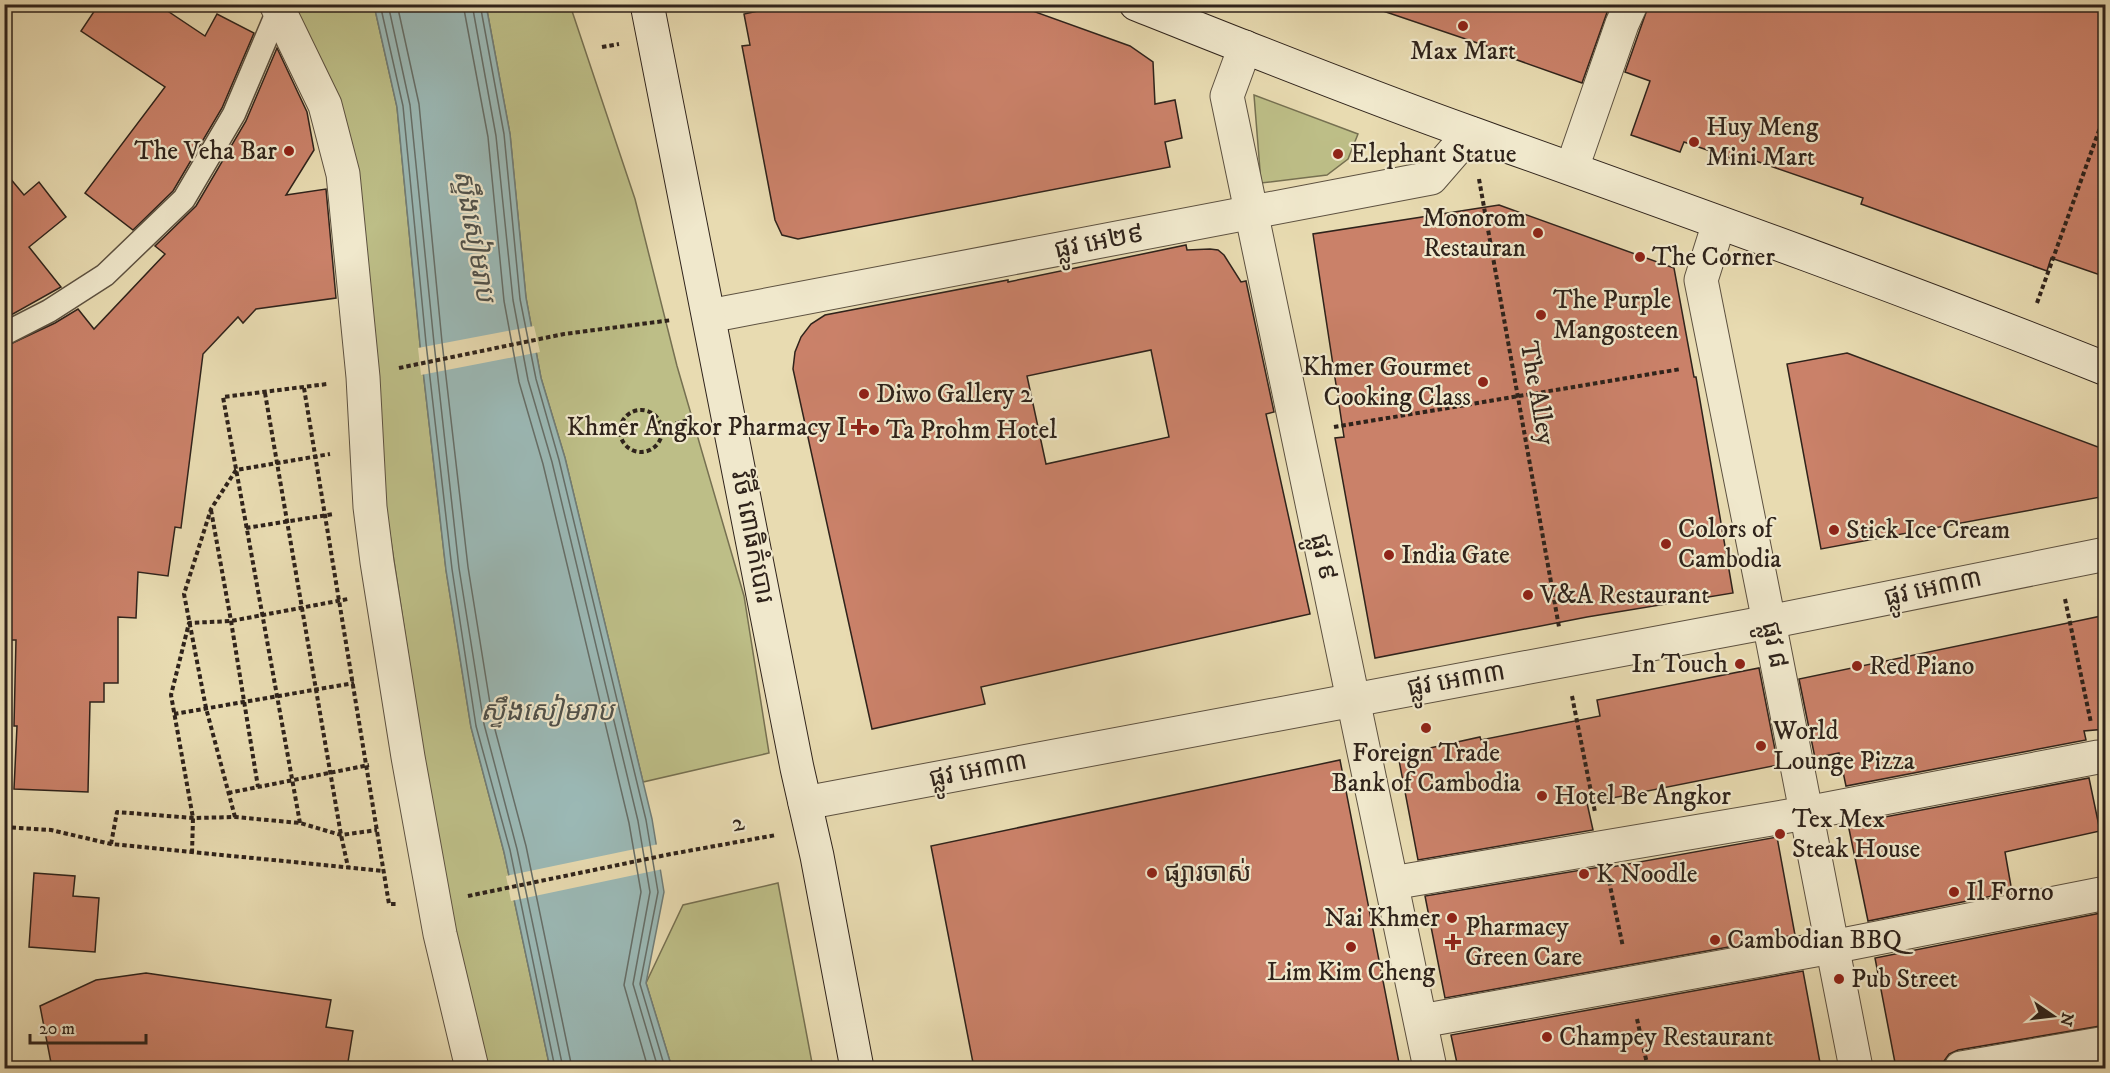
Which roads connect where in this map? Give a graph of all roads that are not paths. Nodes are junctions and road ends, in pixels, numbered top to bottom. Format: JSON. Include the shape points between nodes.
{"nodes":[{"id":1,"x":647,"y":4,"type":"edge"},
{"id":2,"x":668,"y":4,"type":"edge"},
{"id":3,"x":1136,"y":4,"type":"edge"},
{"id":4,"x":1631,"y":4,"type":"edge"},
{"id":5,"x":278,"y":6,"type":"edge"},
{"id":6,"x":654,"y":36,"type":"junction"},
{"id":7,"x":1245,"y":47,"type":"junction"},
{"id":8,"x":1470,"y":133,"type":"junction"},
{"id":9,"x":1572,"y":168,"type":"junction"},
{"id":10,"x":1252,"y":213,"type":"junction"},
{"id":11,"x":1719,"y":224,"type":"junction"},
{"id":12,"x":709,"y":316,"type":"junction"},
{"id":13,"x":4,"y":334,"type":"edge"},
{"id":14,"x":2106,"y":369,"type":"edge"},
{"id":15,"x":2106,"y":554,"type":"edge"},
{"id":16,"x":1769,"y":621,"type":"junction"},
{"id":17,"x":1353,"y":699,"type":"junction"},
{"id":18,"x":2098,"y":757,"type":"road end"},
{"id":19,"x":1806,"y":813,"type":"junction"},
{"id":20,"x":808,"y":816,"type":"junction"},
{"id":21,"x":1392,"y":883,"type":"junction"},
{"id":22,"x":2106,"y":893,"type":"edge"},
{"id":23,"x":1832,"y":947,"type":"junction"},
{"id":24,"x":1421,"y":1021,"type":"junction"},
{"id":25,"x":2106,"y":1043,"type":"edge"},
{"id":26,"x":472,"y":1068,"type":"edge"},
{"id":27,"x":857,"y":1068,"type":"edge"},
{"id":28,"x":1430,"y":1068,"type":"edge"},
{"id":29,"x":1856,"y":1068,"type":"edge"},
{"id":30,"x":1961,"y":1068,"type":"edge"}],
"edges":[{"from":1,"to":6,"type":"street","name":"វិថី ពោធិកំបោរ"},
{"from":2,"to":6,"type":"street"},
{"from":3,"to":7,"type":"street"},
{"from":4,"to":9,"type":"street"},
{"from":5,"to":13,"type":"lane","via":[[234,114],[184,199],[105,275]]},
{"from":5,"to":26,"type":"street","via":[[325,105],[343,174],[363,377],[370,507],[381,591],[440,934]]},
{"from":6,"to":12,"type":"street","name":"វិថី ពោធិកំបោរ"},
{"from":7,"to":8,"type":"street"},
{"from":7,"to":10,"type":"street","name":"ផ្លូវ ៩","via":[[1227,96]]},
{"from":8,"to":9,"type":"street"},
{"from":8,"to":10,"type":"street","name":"ផ្លូវ អេ២៩","via":[[1431,178]]},
{"from":9,"to":11,"type":"street"},
{"from":10,"to":12,"type":"street","name":"ផ្លូវ អេ២៩"},
{"from":10,"to":17,"type":"street","name":"ផ្លូវ ៩"},
{"from":11,"to":14,"type":"street"},
{"from":11,"to":16,"type":"street","name":"ផ្លូវ ៨","via":[[1701,280]]},
{"from":12,"to":20,"type":"street","name":"វិថី ពោធិកំបោរ"},
{"from":15,"to":16,"type":"street","name":"ផ្លូវ អេ៣៣"},
{"from":16,"to":17,"type":"street","name":"ផ្លូវ អេ៣៣"},
{"from":16,"to":19,"type":"street","name":"ផ្លូវ ៨"},
{"from":17,"to":20,"type":"street","name":"ផ្លូវ អេ៣៣"},
{"from":17,"to":21,"type":"street","name":"ផ្លូវ ៩"},
{"from":18,"to":19,"type":"street"},
{"from":19,"to":21,"type":"street"},
{"from":19,"to":23,"type":"street","name":"ផ្លូវ ៨"},
{"from":20,"to":27,"type":"street","name":"វិថី ពោធិកំបោរ"},
{"from":21,"to":24,"type":"street","name":"ផ្លូវ ៩"},
{"from":22,"to":23,"type":"street"},
{"from":23,"to":24,"type":"street"},
{"from":23,"to":29,"type":"street","name":"ផ្លូវ ៨"},
{"from":24,"to":28,"type":"street","name":"ផ្លូវ ៩"},
{"from":25,"to":30,"type":"street"}]}
